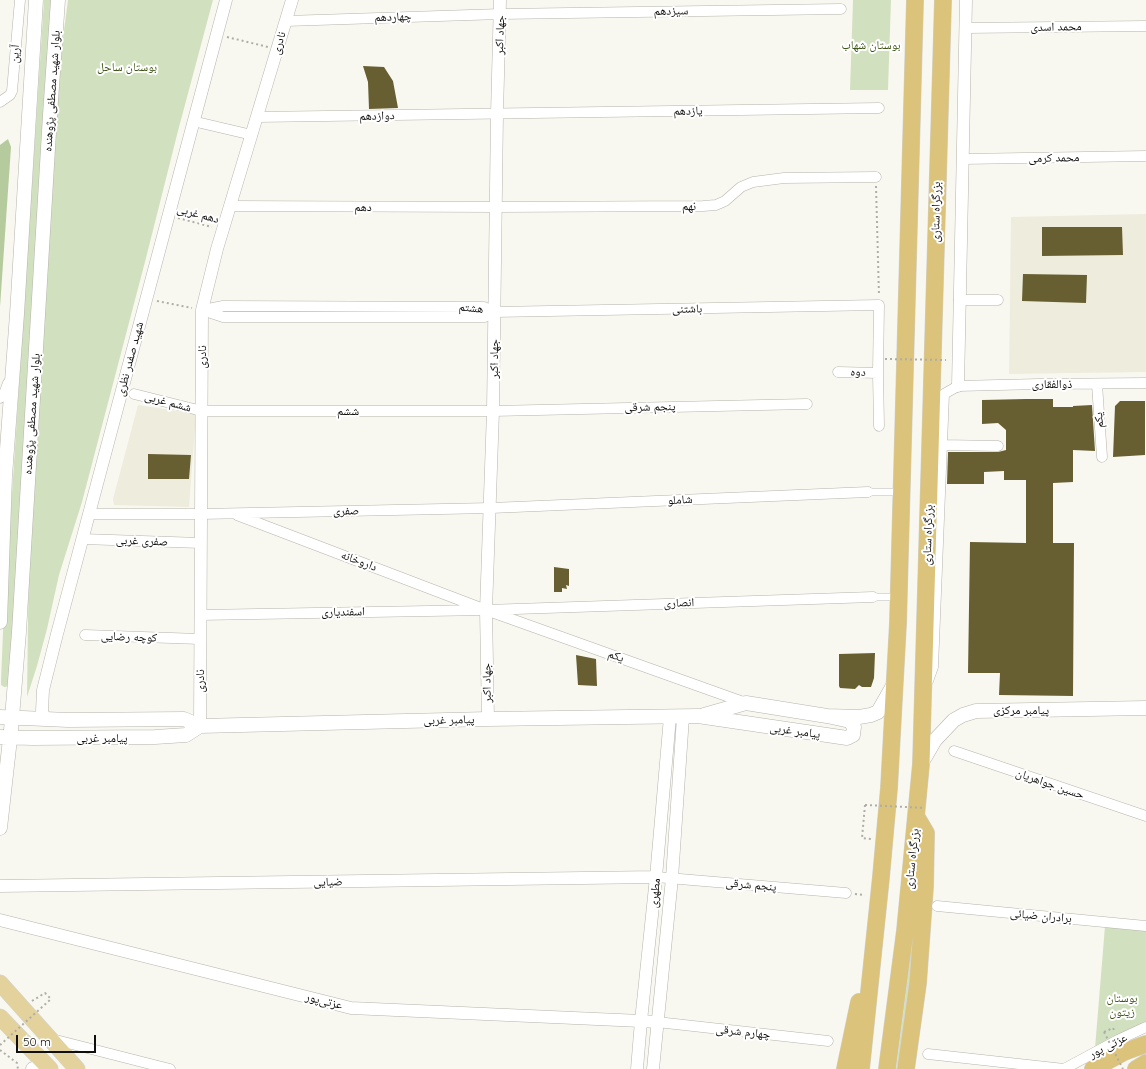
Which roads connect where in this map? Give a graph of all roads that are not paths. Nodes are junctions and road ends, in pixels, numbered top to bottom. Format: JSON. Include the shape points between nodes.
{"nodes":[{"id":1,"x":20,"y":0,"type":"edge"},
{"id":2,"x":58,"y":0,"type":"edge"},
{"id":3,"x":226,"y":0,"type":"edge"},
{"id":4,"x":292,"y":0,"type":"edge"},
{"id":5,"x":500,"y":0,"type":"edge"},
{"id":6,"x":915,"y":0,"type":"edge"},
{"id":7,"x":943,"y":0,"type":"edge"},
{"id":8,"x":966,"y":0,"type":"edge"},
{"id":9,"x":36,"y":1,"type":"edge"},
{"id":10,"x":841,"y":9,"type":"dead end"},
{"id":11,"x":501,"y":14,"type":"junction"},
{"id":12,"x":286,"y":21,"type":"junction"},
{"id":13,"x":1146,"y":26,"type":"edge"},
{"id":14,"x":966,"y":28,"type":"junction"},
{"id":15,"x":0,"y":102,"type":"edge"},
{"id":16,"x":879,"y":108,"type":"dead end"},
{"id":17,"x":497,"y":114,"type":"junction"},
{"id":18,"x":257,"y":117,"type":"junction"},
{"id":19,"x":201,"y":123,"type":"dead end"},
{"id":20,"x":252,"y":135,"type":"junction"},
{"id":21,"x":1146,"y":156,"type":"edge"},
{"id":22,"x":962,"y":159,"type":"junction"},
{"id":23,"x":876,"y":177,"type":"road end"},
{"id":24,"x":230,"y":206,"type":"junction"},
{"id":25,"x":496,"y":207,"type":"junction"},
{"id":26,"x":959,"y":300,"type":"junction"},
{"id":27,"x":998,"y":300,"type":"dead end"},
{"id":28,"x":202,"y":310,"type":"junction"},
{"id":29,"x":494,"y":312,"type":"junction"},
{"id":30,"x":13,"y":369,"type":"junction"},
{"id":31,"x":838,"y":372,"type":"dead end"},
{"id":32,"x":878,"y":373,"type":"junction"},
{"id":33,"x":1146,"y":383,"type":"edge"},
{"id":34,"x":1096,"y":384,"type":"junction"},
{"id":35,"x":958,"y":386,"type":"junction"},
{"id":36,"x":134,"y":394,"type":"dead end"},
{"id":37,"x":0,"y":398,"type":"edge"},
{"id":38,"x":807,"y":404,"type":"dead end"},
{"id":39,"x":202,"y":411,"type":"junction"},
{"id":40,"x":493,"y":411,"type":"junction"},
{"id":41,"x":879,"y":426,"type":"dead end"},
{"id":42,"x":942,"y":446,"type":"junction"},
{"id":43,"x":998,"y":446,"type":"dead end"},
{"id":44,"x":1102,"y":456,"type":"dead end"},
{"id":45,"x":0,"y":463,"type":"edge"},
{"id":46,"x":5,"y":476,"type":"junction"},
{"id":47,"x":868,"y":492,"type":"joint"},
{"id":48,"x":902,"y":492,"type":"junction"},
{"id":49,"x":491,"y":508,"type":"junction"},
{"id":50,"x":232,"y":513,"type":"junction"},
{"id":51,"x":89,"y":514,"type":"junction"},
{"id":52,"x":201,"y":514,"type":"junction"},
{"id":53,"x":82,"y":539,"type":"junction"},
{"id":54,"x":201,"y":543,"type":"junction"},
{"id":55,"x":873,"y":597,"type":"joint"},
{"id":56,"x":899,"y":597,"type":"junction"},
{"id":57,"x":486,"y":610,"type":"junction"},
{"id":58,"x":200,"y":615,"type":"junction"},
{"id":59,"x":0,"y":622,"type":"edge"},
{"id":60,"x":85,"y":635,"type":"dead end"},
{"id":61,"x":200,"y":640,"type":"junction"},
{"id":62,"x":894,"y":684,"type":"junction"},
{"id":63,"x":924,"y":692,"type":"junction"},
{"id":64,"x":746,"y":703,"type":"junction"},
{"id":65,"x":1146,"y":708,"type":"edge"},
{"id":66,"x":698,"y":716,"type":"junction"},
{"id":67,"x":827,"y":716,"type":"junction"},
{"id":68,"x":6,"y":717,"type":"edge"},
{"id":69,"x":677,"y":717,"type":"junction"},
{"id":70,"x":45,"y":719,"type":"junction"},
{"id":71,"x":488,"y":719,"type":"junction"},
{"id":72,"x":200,"y":726,"type":"junction"},
{"id":73,"x":5,"y":737,"type":"edge"},
{"id":74,"x":954,"y":751,"type":"dead end"},
{"id":75,"x":921,"y":764,"type":"junction"},
{"id":76,"x":920,"y":812,"type":"junction"},
{"id":77,"x":1146,"y":816,"type":"edge"},
{"id":78,"x":0,"y":828,"type":"edge"},
{"id":79,"x":656,"y":877,"type":"junction"},
{"id":80,"x":672,"y":878,"type":"junction"},
{"id":81,"x":0,"y":886,"type":"edge"},
{"id":82,"x":846,"y":893,"type":"road end"},
{"id":83,"x":937,"y":906,"type":"dead end"},
{"id":84,"x":0,"y":920,"type":"edge"},
{"id":85,"x":1146,"y":926,"type":"edge"},
{"id":86,"x":873,"y":948,"type":"junction"},
{"id":87,"x":0,"y":983,"type":"edge"},
{"id":88,"x":0,"y":1016,"type":"edge"},
{"id":89,"x":641,"y":1020,"type":"junction"},
{"id":90,"x":657,"y":1022,"type":"junction"},
{"id":91,"x":1146,"y":1027,"type":"edge"},
{"id":92,"x":50,"y":1039,"type":"junction"},
{"id":93,"x":828,"y":1041,"type":"dead end"},
{"id":94,"x":1146,"y":1044,"type":"edge"},
{"id":95,"x":928,"y":1054,"type":"dead end"},
{"id":96,"x":1146,"y":1063,"type":"edge"},
{"id":97,"x":43,"y":1068,"type":"edge"},
{"id":98,"x":77,"y":1069,"type":"edge"},
{"id":99,"x":170,"y":1069,"type":"edge"},
{"id":100,"x":638,"y":1069,"type":"edge"},
{"id":101,"x":653,"y":1069,"type":"edge"},
{"id":102,"x":845,"y":1069,"type":"edge"},
{"id":103,"x":861,"y":1069,"type":"edge"},
{"id":104,"x":887,"y":1069,"type":"edge"},
{"id":105,"x":906,"y":1069,"type":"edge"},
{"id":106,"x":1093,"y":1069,"type":"edge"},
{"id":107,"x":1136,"y":1069,"type":"edge"}],
"edges":[{"from":1,"to":15,"type":"street","name":"آرین","via":[[12,91]]},
{"from":2,"to":68,"type":"main road","name":"بلوار شهید مصطفی پژوهنده","via":[[19,632]]},
{"from":3,"to":51,"type":"street","name":"شهید صفدر نظری"},
{"from":4,"to":12,"type":"street","name":"نادری"},
{"from":5,"to":11,"type":"street","name":"جهاد اکبر"},
{"from":6,"to":48,"type":"highway"},
{"from":7,"to":63,"type":"highway","name":"بزرگراه ستاری"},
{"from":8,"to":14,"type":"street"},
{"from":9,"to":30,"type":"main road","name":"بلوار شهید مصطفی پژوهنده"},
{"from":10,"to":11,"type":"street","name":"سیزدهم"},
{"from":11,"to":12,"type":"street","name":"چهاردهم"},
{"from":11,"to":17,"type":"street","name":"جهاد اکبر"},
{"from":12,"to":18,"type":"street","name":"نادری"},
{"from":13,"to":14,"type":"street","name":"محمد اسدی"},
{"from":14,"to":22,"type":"street"},
{"from":16,"to":17,"type":"street","name":"یازدهم"},
{"from":17,"to":18,"type":"street","name":"دوازدهم"},
{"from":17,"to":25,"type":"street","name":"جهاد اکبر"},
{"from":18,"to":20,"type":"street","name":"نادری"},
{"from":19,"to":20,"type":"street"},
{"from":20,"to":24,"type":"street","name":"نادری"},
{"from":21,"to":22,"type":"street","name":"محمد کرمی"},
{"from":22,"to":26,"type":"street"},
{"from":23,"to":25,"type":"street","name":"نهم","via":[[784,178],[753,182],[741,187],[725,201],[716,205]]},
{"from":24,"to":25,"type":"street","name":"دهم"},
{"from":24,"to":28,"type":"street","name":"نادری"},
{"from":25,"to":29,"type":"street","name":"جهاد اکبر"},
{"from":26,"to":27,"type":"street"},
{"from":26,"to":35,"type":"street"},
{"from":28,"to":29,"type":"street","name":"هشتم","via":[[223,306],[484,307]]},
{"from":28,"to":39,"type":"street","name":"نادری"},
{"from":29,"to":32,"type":"street","name":"باشتنی","via":[[879,305]]},
{"from":29,"to":40,"type":"street","name":"جهاد اکبر"},
{"from":30,"to":37,"type":"street","via":[[4,394]]},
{"from":30,"to":46,"type":"main road","name":"بلوار شهید مصطفی پژوهنده"},
{"from":31,"to":32,"type":"street","name":"دوه"},
{"from":32,"to":41,"type":"street"},
{"from":33,"to":34,"type":"street","name":"ذوالفقاری"},
{"from":34,"to":35,"type":"street","name":"ذوالفقاری"},
{"from":34,"to":44,"type":"street","name":"یکم"},
{"from":35,"to":42,"type":"street","via":[[944,394]]},
{"from":36,"to":39,"type":"street","name":"ششم غربی"},
{"from":38,"to":40,"type":"street","name":"پنجم شرقی"},
{"from":39,"to":40,"type":"street","name":"ششم"},
{"from":39,"to":52,"type":"street","name":"نادری"},
{"from":40,"to":49,"type":"street","name":"جهاد اکبر"},
{"from":42,"to":43,"type":"street"},
{"from":42,"to":63,"type":"street","via":[[933,667]]},
{"from":45,"to":46,"type":"street"},
{"from":46,"to":59,"type":"main road","name":"بلوار شهید مصطفی پژوهنده"},
{"from":47,"to":48,"type":"street"},
{"from":47,"to":49,"type":"street","name":"شاملو"},
{"from":48,"to":56,"type":"highway"},
{"from":49,"to":50,"type":"street","name":"صفری"},
{"from":49,"to":57,"type":"street","name":"جهاد اکبر"},
{"from":50,"to":52,"type":"street","name":"صفری"},
{"from":50,"to":57,"type":"street","name":"داروخانه"},
{"from":51,"to":52,"type":"street"},
{"from":51,"to":53,"type":"street","name":"شهید صفدر نظری"},
{"from":52,"to":54,"type":"street","name":"نادری"},
{"from":53,"to":54,"type":"street","name":"صفری غربی"},
{"from":53,"to":70,"type":"street","name":"شهید صفدر نظری","via":[[43,690],[42,711]]},
{"from":54,"to":58,"type":"street","name":"نادری"},
{"from":55,"to":56,"type":"street"},
{"from":55,"to":57,"type":"street","name":"انصاری"},
{"from":56,"to":62,"type":"highway"},
{"from":57,"to":58,"type":"street","name":"اسفندیاری"},
{"from":57,"to":64,"type":"street","name":"یکم"},
{"from":57,"to":71,"type":"street","name":"جهاد اکبر"},
{"from":58,"to":61,"type":"street","name":"نادری"},
{"from":60,"to":61,"type":"street","name":"کوچه رضایی"},
{"from":61,"to":72,"type":"street","name":"نادری"},
{"from":62,"to":67,"type":"main road","name":"پیامبر غربی","via":[[878,712],[859,717]]},
{"from":62,"to":86,"type":"highway","via":[[888,788]]},
{"from":63,"to":75,"type":"highway","name":"بزرگراه ستاری"},
{"from":64,"to":66,"type":"main road","name":"پیامبر غربی"},
{"from":64,"to":67,"type":"main road","name":"پیامبر غربی"},
{"from":65,"to":75,"type":"main road","name":"پیامبر مرکزی","via":[[976,711],[954,720],[935,740]]},
{"from":66,"to":67,"type":"main road","name":"پیامبر غربی","via":[[848,738],[853,735],[854,727],[850,721]]},
{"from":66,"to":69,"type":"main road","name":"پیامبر غربی"},
{"from":68,"to":70,"type":"main road","name":"پیامبر غربی"},
{"from":68,"to":73,"type":"main road","name":"بلوار شهید مصطفی پژوهنده"},
{"from":69,"to":71,"type":"main road","name":"پیامبر غربی"},
{"from":69,"to":79,"type":"street","name":"مطهری"},
{"from":69,"to":80,"type":"street","name":"مطهری"},
{"from":70,"to":72,"type":"main road","name":"پیامبر غربی","via":[[184,719]]},
{"from":71,"to":72,"type":"main road","name":"پیامبر غربی"},
{"from":72,"to":73,"type":"main road","name":"پیامبر غربی","via":[[186,735],[155,737]]},
{"from":73,"to":78,"type":"main road","name":"بلوار شهید مصطفی پژوهنده"},
{"from":74,"to":77,"type":"street","name":"حسین جواهریان"},
{"from":75,"to":76,"type":"highway","name":"بزرگراه ستاری"},
{"from":76,"to":104,"type":"highway","name":"بزرگراه ستاری"},
{"from":76,"to":105,"type":"highway","via":[[926,833],[925,886],[918,984]]},
{"from":79,"to":80,"type":"street","name":"پنجم شرقی"},
{"from":79,"to":81,"type":"street","name":"ضیایی"},
{"from":79,"to":89,"type":"street","name":"مطهری"},
{"from":80,"to":82,"type":"street","name":"پنجم شرقی"},
{"from":80,"to":90,"type":"street","name":"مطهری"},
{"from":83,"to":85,"type":"street","name":"برادران ضیائی"},
{"from":84,"to":89,"type":"street","name":"عزتی‌پور","via":[[351,1008]]},
{"from":86,"to":102,"type":"highway"},
{"from":86,"to":103,"type":"highway"},
{"from":87,"to":92,"type":"main road"},
{"from":88,"to":97,"type":"main road"},
{"from":89,"to":90,"type":"street","name":"عزتی‌پور"},
{"from":89,"to":100,"type":"street","name":"مطهری"},
{"from":90,"to":93,"type":"street","name":"چهارم شرقی"},
{"from":90,"to":101,"type":"street","name":"مطهری"},
{"from":91,"to":95,"type":"street","name":"عزتی پور","via":[[1064,1069]]},
{"from":92,"to":98,"type":"main road"},
{"from":92,"to":99,"type":"street"},
{"from":94,"to":106,"type":"highway","via":[[1124,1052]]},
{"from":96,"to":107,"type":"highway"}]}
